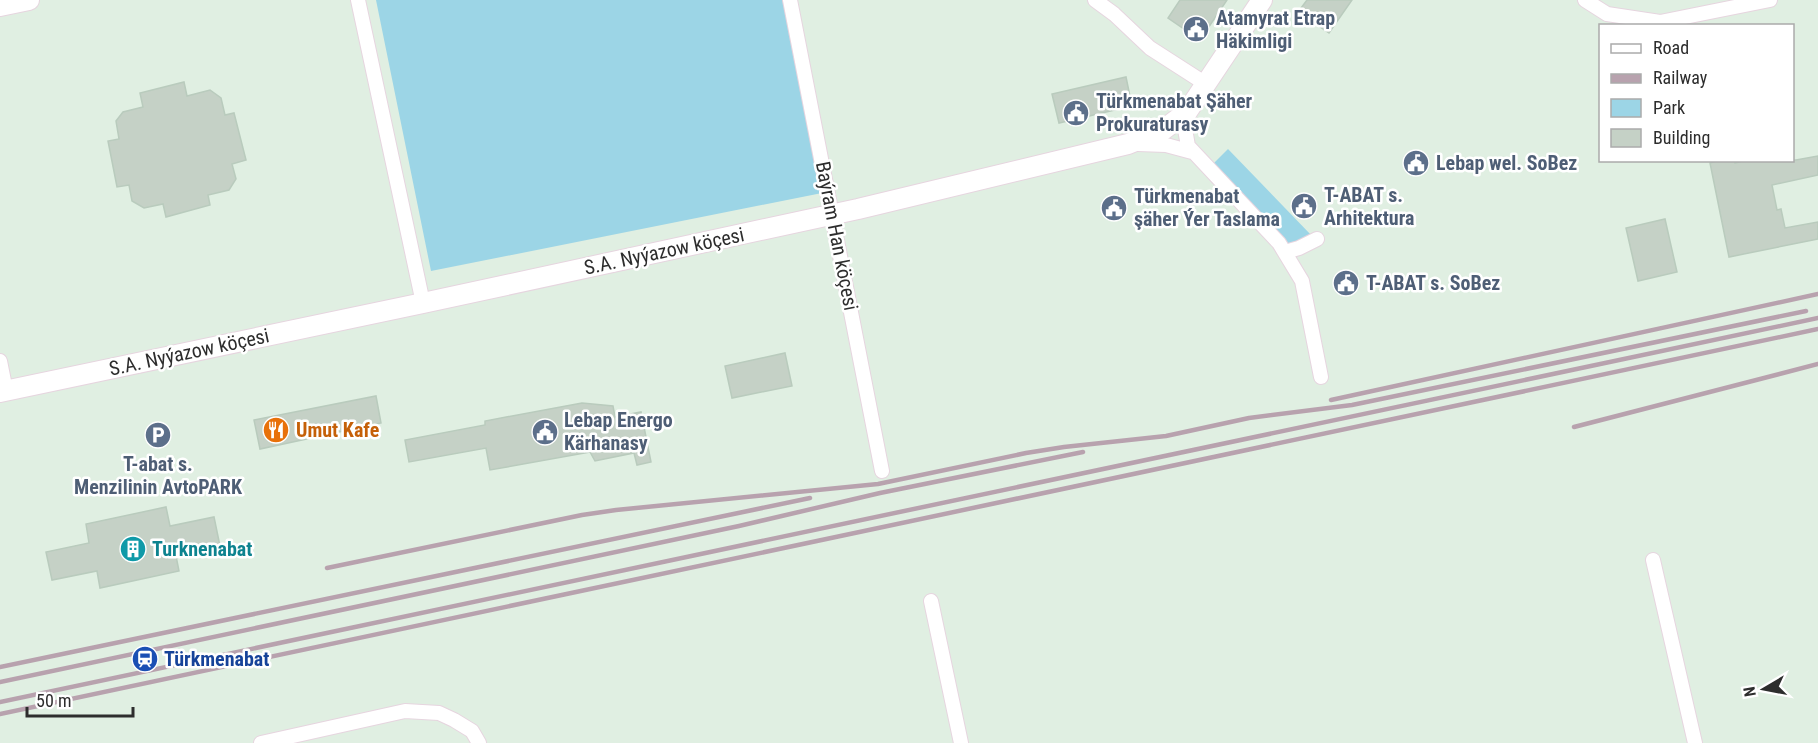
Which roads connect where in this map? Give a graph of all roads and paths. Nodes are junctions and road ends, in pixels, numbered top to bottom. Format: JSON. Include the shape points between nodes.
{"nodes":[{"id":1,"x":29,"y":0,"type":"edge"},
{"id":2,"x":358,"y":0,"type":"edge"},
{"id":3,"x":790,"y":0,"type":"edge"},
{"id":4,"x":1095,"y":0,"type":"edge"},
{"id":5,"x":1262,"y":0,"type":"edge"},
{"id":6,"x":1584,"y":0,"type":"edge"},
{"id":7,"x":1770,"y":0,"type":"edge"},
{"id":8,"x":0,"y":6,"type":"edge"},
{"id":9,"x":1206,"y":84,"type":"junction"},
{"id":10,"x":1187,"y":112,"type":"junction"},
{"id":11,"x":1128,"y":144,"type":"junction"},
{"id":12,"x":1192,"y":152,"type":"junction"},
{"id":13,"x":833,"y":214,"type":"junction"},
{"id":14,"x":1317,"y":239,"type":"dead end"},
{"id":15,"x":1285,"y":252,"type":"junction"},
{"id":16,"x":423,"y":303,"type":"junction"},
{"id":17,"x":0,"y":361,"type":"edge"},
{"id":18,"x":1321,"y":377,"type":"dead end"},
{"id":19,"x":3,"y":391,"type":"edge"},
{"id":20,"x":882,"y":471,"type":"dead end"},
{"id":21,"x":1653,"y":560,"type":"dead end"},
{"id":22,"x":931,"y":602,"type":"dead end"},
{"id":23,"x":261,"y":743,"type":"edge"},
{"id":24,"x":479,"y":743,"type":"edge"},
{"id":25,"x":961,"y":743,"type":"edge"},
{"id":26,"x":1695,"y":743,"type":"edge"}],
"edges":[{"from":1,"to":8,"type":"street"},
{"from":2,"to":16,"type":"street"},
{"from":3,"to":13,"type":"street","name":"Baýram Han köçesi"},
{"from":4,"to":9,"type":"street","via":[[1150,48]]},
{"from":5,"to":9,"type":"street","name":"S.A. Nyýazow köçesi"},
{"from":6,"to":7,"type":"street","via":[[1607,14],[1660,22]]},
{"from":9,"to":10,"type":"street","name":"S.A. Nyýazow köçesi"},
{"from":10,"to":11,"type":"street","name":"S.A. Nyýazow köçesi","via":[[1163,130]]},
{"from":10,"to":12,"type":"street","via":[[1185,135]]},
{"from":11,"to":12,"type":"street","via":[[1166,145]]},
{"from":11,"to":13,"type":"street","name":"S.A. Nyýazow köçesi"},
{"from":12,"to":15,"type":"street"},
{"from":13,"to":16,"type":"street","name":"S.A. Nyýazow köçesi"},
{"from":13,"to":20,"type":"street","name":"Baýram Han köçesi"},
{"from":14,"to":15,"type":"street"},
{"from":15,"to":18,"type":"street","via":[[1302,281]]},
{"from":16,"to":19,"type":"street","name":"S.A. Nyýazow köçesi"},
{"from":17,"to":19,"type":"street"},
{"from":21,"to":26,"type":"street"},
{"from":22,"to":25,"type":"street"},
{"from":23,"to":24,"type":"street","via":[[405,711],[439,713],[472,731]]}]}
